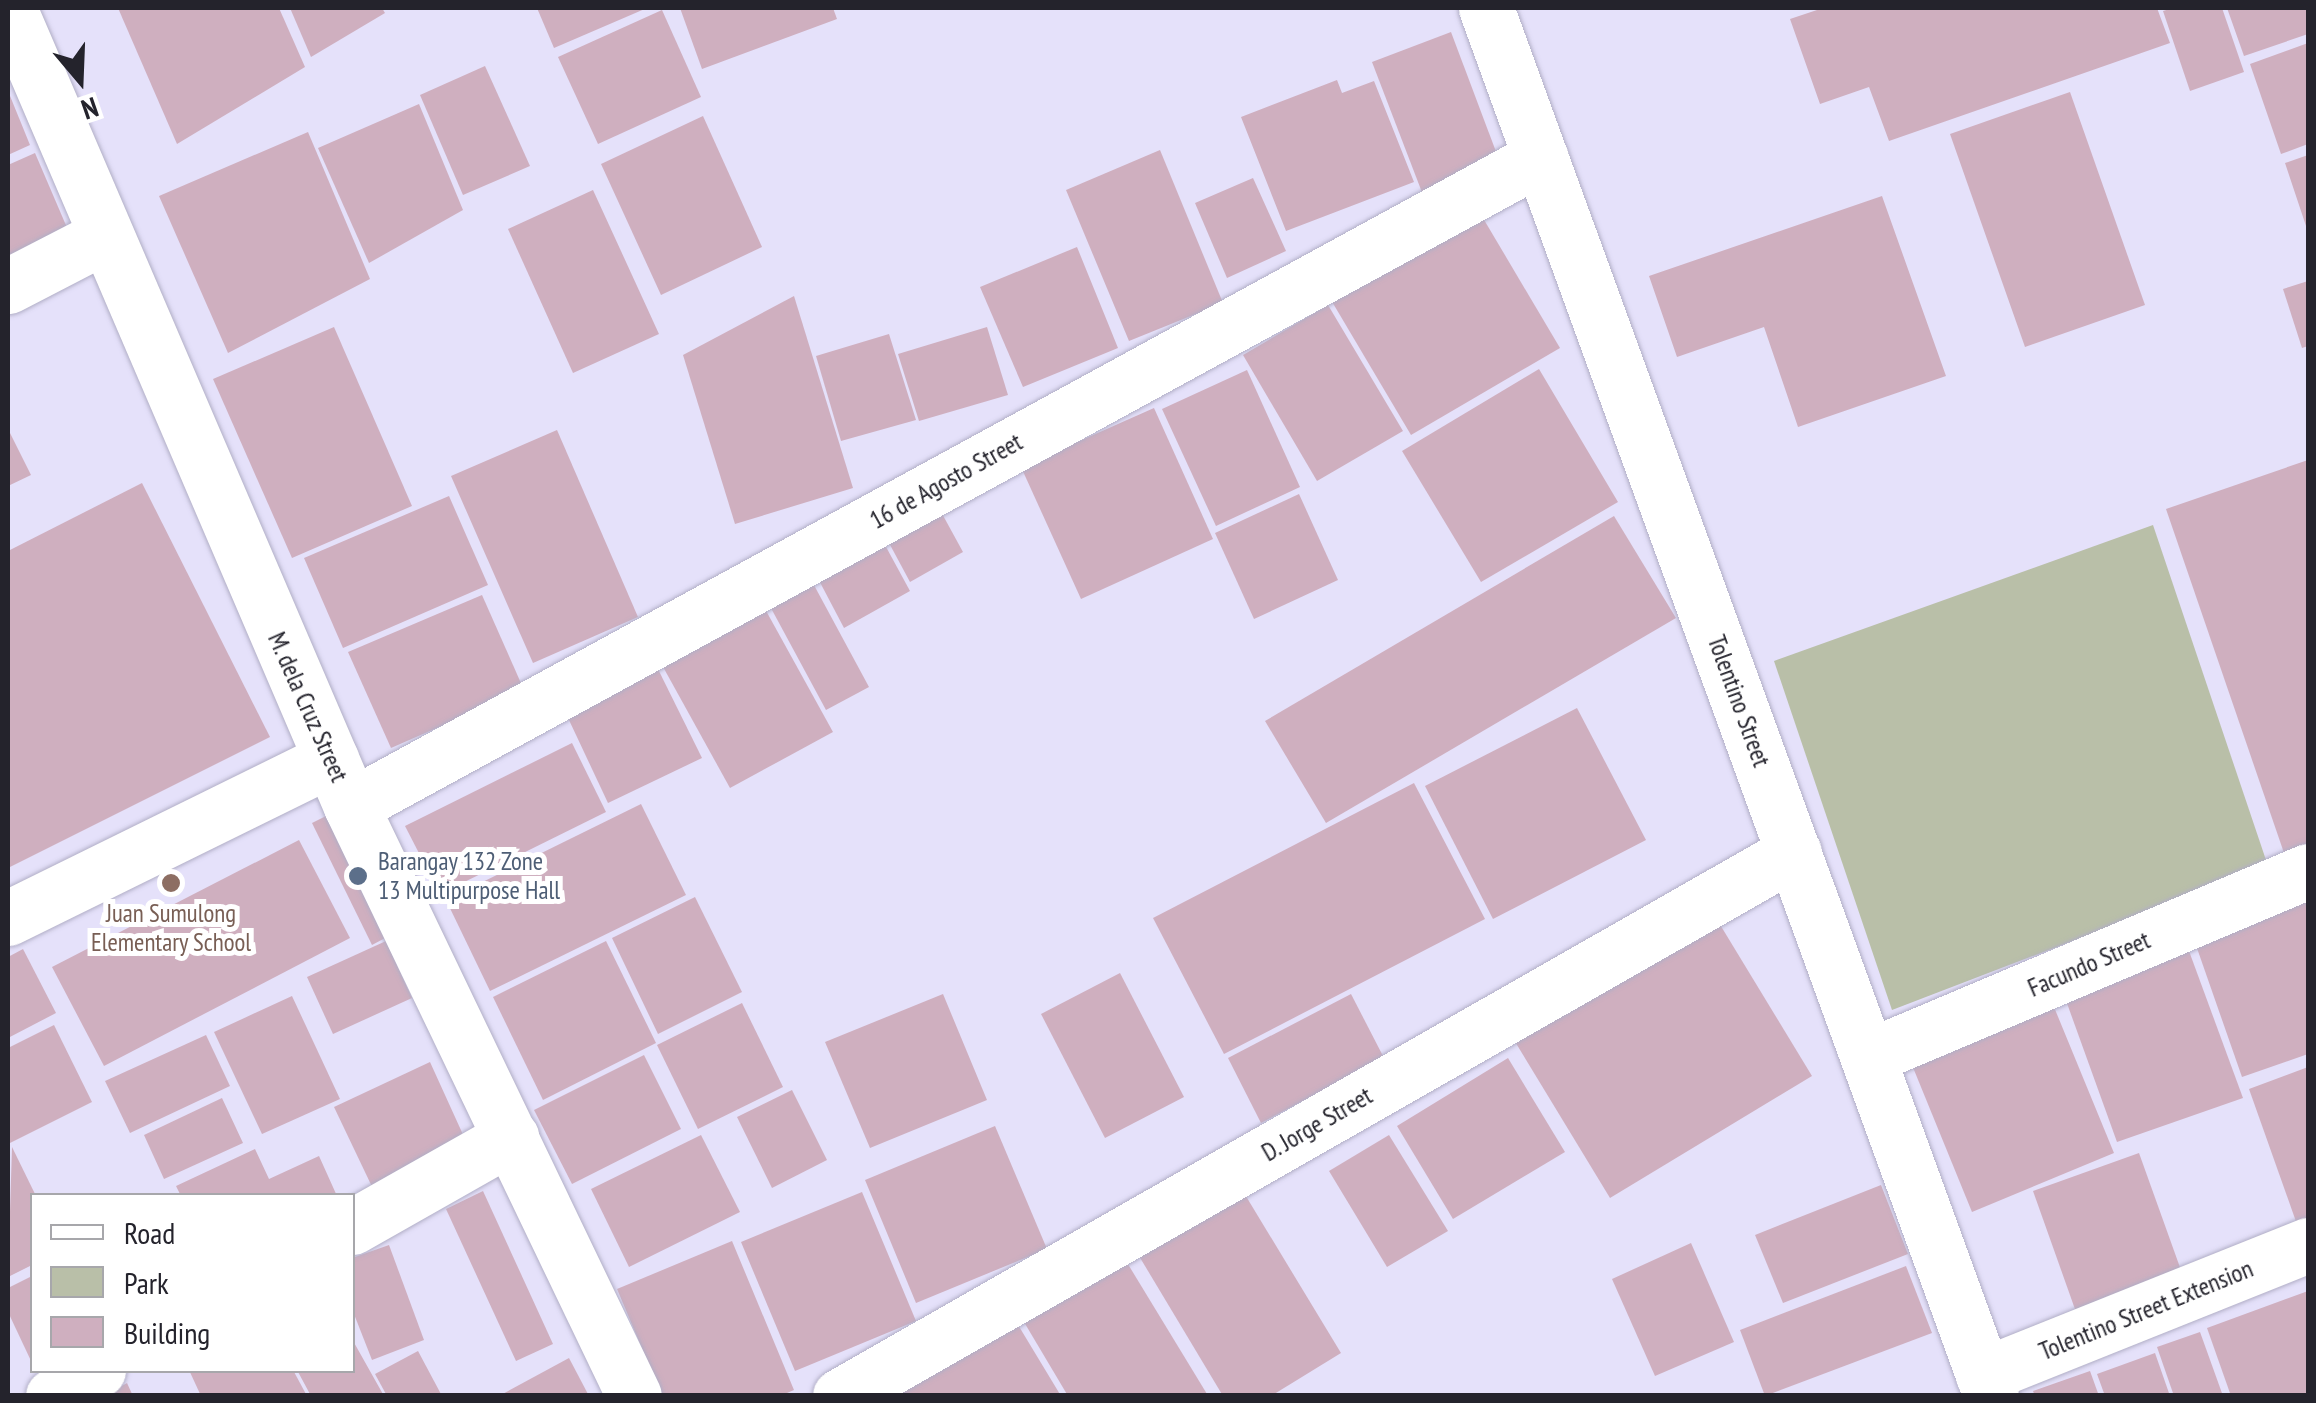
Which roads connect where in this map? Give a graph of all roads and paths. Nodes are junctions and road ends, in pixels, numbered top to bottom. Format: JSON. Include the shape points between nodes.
{"nodes":[{"id":1,"x":9,"y":8,"type":"edge"},
{"id":2,"x":1486,"y":8,"type":"edge"},
{"id":3,"x":1542,"y":157,"type":"junction"},
{"id":4,"x":103,"y":237,"type":"junction"},
{"id":5,"x":8,"y":286,"type":"edge"},
{"id":6,"x":341,"y":782,"type":"junction"},
{"id":7,"x":1794,"y":852,"type":"junction"},
{"id":8,"x":2308,"y":871,"type":"edge"},
{"id":9,"x":8,"y":918,"type":"edge"},
{"id":10,"x":1870,"y":1056,"type":"junction"},
{"id":11,"x":511,"y":1137,"type":"junction"},
{"id":12,"x":355,"y":1225,"type":"edge"},
{"id":13,"x":2308,"y":1245,"type":"edge"},
{"id":14,"x":93,"y":1373,"type":"edge"},
{"id":15,"x":1987,"y":1385,"type":"edge"},
{"id":16,"x":53,"y":1396,"type":"edge"},
{"id":17,"x":634,"y":1396,"type":"edge"},
{"id":18,"x":840,"y":1396,"type":"edge"}],
"edges":[{"from":1,"to":4,"type":"street","name":"M. dela Cruz Street"},
{"from":2,"to":3,"type":"street","name":"Tolentino Street"},
{"from":3,"to":6,"type":"street","name":"16 de Agosto Street"},
{"from":3,"to":7,"type":"street","name":"Tolentino Street"},
{"from":4,"to":5,"type":"street"},
{"from":4,"to":6,"type":"street","name":"M. dela Cruz Street"},
{"from":6,"to":9,"type":"street","name":"16 de Agosto Street"},
{"from":6,"to":11,"type":"street","name":"M. dela Cruz Street"},
{"from":7,"to":10,"type":"street","name":"Tolentino Street"},
{"from":7,"to":18,"type":"street","name":"D. Jorge Street"},
{"from":8,"to":10,"type":"street","name":"Facundo Street"},
{"from":10,"to":15,"type":"street","name":"Tolentino Street"},
{"from":11,"to":12,"type":"street"},
{"from":11,"to":17,"type":"street","name":"M. dela Cruz Street"},
{"from":13,"to":15,"type":"street","name":"Tolentino Street Extension"},
{"from":14,"to":16,"type":"street"}]}
